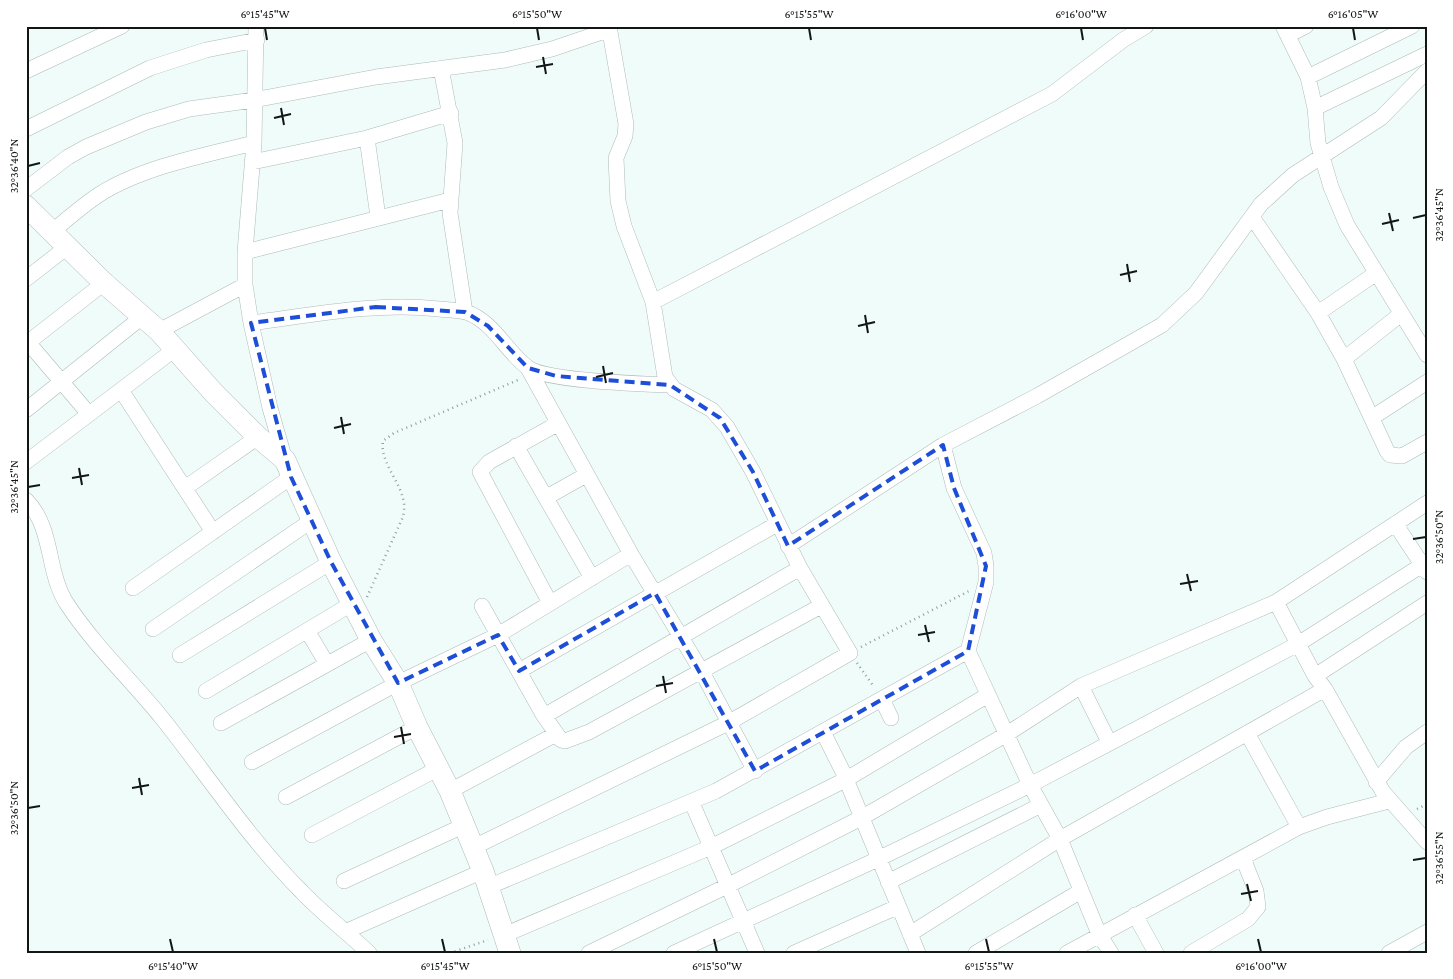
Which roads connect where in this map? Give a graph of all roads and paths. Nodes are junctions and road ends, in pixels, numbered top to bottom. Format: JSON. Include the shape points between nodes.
{"nodes":[{"id":1,"x":122,"y":26,"type":"edge"},
{"id":2,"x":1146,"y":26,"type":"edge"},
{"id":3,"x":1306,"y":26,"type":"edge"},
{"id":4,"x":1412,"y":26,"type":"edge"},
{"id":5,"x":609,"y":28,"type":"edge"},
{"id":6,"x":1285,"y":31,"type":"edge"},
{"id":7,"x":256,"y":33,"type":"edge"},
{"id":8,"x":1427,"y":54,"type":"edge"},
{"id":9,"x":441,"y":68,"type":"junction"},
{"id":10,"x":26,"y":71,"type":"edge"},
{"id":11,"x":1427,"y":72,"type":"edge"},
{"id":12,"x":1308,"y":77,"type":"junction"},
{"id":13,"x":254,"y":100,"type":"junction"},
{"id":14,"x":1315,"y":108,"type":"junction"},
{"id":15,"x":450,"y":114,"type":"junction"},
{"id":16,"x":26,"y":129,"type":"edge"},
{"id":17,"x":367,"y":138,"type":"junction"},
{"id":18,"x":254,"y":143,"type":"junction"},
{"id":19,"x":1322,"y":156,"type":"junction"},
{"id":20,"x":252,"y":162,"type":"junction"},
{"id":21,"x":26,"y":189,"type":"edge"},
{"id":22,"x":450,"y":200,"type":"junction"},
{"id":23,"x":28,"y":210,"type":"edge"},
{"id":24,"x":378,"y":216,"type":"junction"},
{"id":25,"x":1252,"y":217,"type":"junction"},
{"id":26,"x":52,"y":232,"type":"junction"},
{"id":27,"x":67,"y":247,"type":"junction"},
{"id":28,"x":245,"y":252,"type":"junction"},
{"id":29,"x":1375,"y":274,"type":"junction"},
{"id":30,"x":26,"y":279,"type":"edge"},
{"id":31,"x":104,"y":283,"type":"junction"},
{"id":32,"x":245,"y":285,"type":"junction"},
{"id":33,"x":654,"y":302,"type":"junction"},
{"id":34,"x":465,"y":312,"type":"junction"},
{"id":35,"x":1318,"y":313,"type":"junction"},
{"id":36,"x":1401,"y":314,"type":"junction"},
{"id":37,"x":142,"y":317,"type":"junction"},
{"id":38,"x":251,"y":323,"type":"junction"},
{"id":39,"x":159,"y":331,"type":"junction"},
{"id":40,"x":27,"y":342,"type":"edge"},
{"id":41,"x":175,"y":349,"type":"junction"},
{"id":42,"x":1427,"y":355,"type":"edge"},
{"id":43,"x":1344,"y":359,"type":"junction"},
{"id":44,"x":530,"y":371,"type":"junction"},
{"id":45,"x":63,"y":381,"type":"junction"},
{"id":46,"x":1427,"y":382,"type":"edge"},
{"id":47,"x":670,"y":385,"type":"junction"},
{"id":48,"x":121,"y":390,"type":"junction"},
{"id":49,"x":26,"y":410,"type":"edge"},
{"id":50,"x":89,"y":414,"type":"junction"},
{"id":51,"x":1373,"y":417,"type":"junction"},
{"id":52,"x":557,"y":424,"type":"junction"},
{"id":53,"x":258,"y":437,"type":"junction"},
{"id":54,"x":1427,"y":442,"type":"edge"},
{"id":55,"x":943,"y":444,"type":"junction"},
{"id":56,"x":516,"y":446,"type":"junction"},
{"id":57,"x":26,"y":462,"type":"edge"},
{"id":58,"x":288,"y":469,"type":"junction"},
{"id":59,"x":586,"y":475,"type":"junction"},
{"id":60,"x":185,"y":488,"type":"junction"},
{"id":61,"x":547,"y":497,"type":"junction"},
{"id":62,"x":26,"y":500,"type":"edge"},
{"id":63,"x":1427,"y":503,"type":"edge"},
{"id":64,"x":311,"y":521,"type":"junction"},
{"id":65,"x":777,"y":524,"type":"junction"},
{"id":66,"x":1396,"y":525,"type":"junction"},
{"id":67,"x":213,"y":532,"type":"junction"},
{"id":68,"x":788,"y":546,"type":"junction"},
{"id":69,"x":631,"y":554,"type":"junction"},
{"id":70,"x":331,"y":562,"type":"junction"},
{"id":71,"x":1425,"y":567,"type":"edge"},
{"id":72,"x":800,"y":568,"type":"junction"},
{"id":73,"x":592,"y":578,"type":"junction"},
{"id":74,"x":986,"y":582,"type":"junction"},
{"id":75,"x":133,"y":588,"type":"dead end"},
{"id":76,"x":655,"y":593,"type":"junction"},
{"id":77,"x":1276,"y":602,"type":"junction"},
{"id":78,"x":550,"y":603,"type":"junction"},
{"id":79,"x":482,"y":606,"type":"dead end"},
{"id":80,"x":821,"y":606,"type":"junction"},
{"id":81,"x":1425,"y":607,"type":"edge"},
{"id":82,"x":357,"y":609,"type":"junction"},
{"id":83,"x":153,"y":629,"type":"dead end"},
{"id":84,"x":308,"y":632,"type":"junction"},
{"id":85,"x":498,"y":635,"type":"junction"},
{"id":86,"x":681,"y":637,"type":"junction"},
{"id":87,"x":372,"y":640,"type":"junction"},
{"id":88,"x":1298,"y":644,"type":"junction"},
{"id":89,"x":968,"y":651,"type":"junction"},
{"id":90,"x":850,"y":653,"type":"junction"},
{"id":91,"x":180,"y":655,"type":"dead end"},
{"id":92,"x":327,"y":664,"type":"junction"},
{"id":93,"x":519,"y":671,"type":"junction"},
{"id":94,"x":702,"y":672,"type":"junction"},
{"id":95,"x":1315,"y":676,"type":"junction"},
{"id":96,"x":398,"y":683,"type":"junction"},
{"id":97,"x":1081,"y":686,"type":"junction"},
{"id":98,"x":1325,"y":689,"type":"junction"},
{"id":99,"x":206,"y":691,"type":"dead end"},
{"id":100,"x":988,"y":695,"type":"junction"},
{"id":101,"x":882,"y":699,"type":"junction"},
{"id":102,"x":544,"y":716,"type":"junction"},
{"id":103,"x":890,"y":718,"type":"dead end"},
{"id":104,"x":221,"y":723,"type":"dead end"},
{"id":105,"x":728,"y":723,"type":"junction"},
{"id":106,"x":417,"y":727,"type":"junction"},
{"id":107,"x":823,"y":732,"type":"junction"},
{"id":108,"x":1427,"y":732,"type":"edge"},
{"id":109,"x":1246,"y":733,"type":"junction"},
{"id":110,"x":556,"y":734,"type":"junction"},
{"id":111,"x":1007,"y":734,"type":"junction"},
{"id":112,"x":1109,"y":742,"type":"junction"},
{"id":113,"x":252,"y":762,"type":"dead end"},
{"id":114,"x":439,"y":768,"type":"junction"},
{"id":115,"x":755,"y":771,"type":"junction"},
{"id":116,"x":845,"y":780,"type":"junction"},
{"id":117,"x":1376,"y":782,"type":"junction"},
{"id":118,"x":1030,"y":784,"type":"junction"},
{"id":119,"x":450,"y":791,"type":"junction"},
{"id":120,"x":286,"y":797,"type":"dead end"},
{"id":121,"x":1389,"y":801,"type":"junction"},
{"id":122,"x":692,"y":803,"type":"junction"},
{"id":123,"x":1041,"y":805,"type":"junction"},
{"id":124,"x":861,"y":818,"type":"junction"},
{"id":125,"x":465,"y":825,"type":"junction"},
{"id":126,"x":1300,"y":827,"type":"junction"},
{"id":127,"x":312,"y":835,"type":"dead end"},
{"id":128,"x":1060,"y":839,"type":"junction"},
{"id":129,"x":1427,"y":842,"type":"edge"},
{"id":130,"x":474,"y":847,"type":"junction"},
{"id":131,"x":711,"y":847,"type":"junction"},
{"id":132,"x":1243,"y":858,"type":"junction"},
{"id":133,"x":878,"y":860,"type":"junction"},
{"id":134,"x":486,"y":879,"type":"junction"},
{"id":135,"x":344,"y":881,"type":"dead end"},
{"id":136,"x":888,"y":882,"type":"junction"},
{"id":137,"x":727,"y":886,"type":"junction"},
{"id":138,"x":1081,"y":891,"type":"junction"},
{"id":139,"x":897,"y":907,"type":"junction"},
{"id":140,"x":1135,"y":915,"type":"junction"},
{"id":141,"x":743,"y":920,"type":"junction"},
{"id":142,"x":347,"y":931,"type":"junction"},
{"id":143,"x":1427,"y":932,"type":"edge"},
{"id":144,"x":910,"y":934,"type":"junction"},
{"id":145,"x":1099,"y":934,"type":"junction"},
{"id":146,"x":507,"y":944,"type":"edge"},
{"id":147,"x":916,"y":952,"type":"edge"},
{"id":148,"x":369,"y":953,"type":"edge"},
{"id":149,"x":450,"y":953,"type":"edge"},
{"id":150,"x":589,"y":953,"type":"edge"},
{"id":151,"x":674,"y":953,"type":"edge"},
{"id":152,"x":757,"y":953,"type":"edge"},
{"id":153,"x":794,"y":953,"type":"edge"},
{"id":154,"x":976,"y":953,"type":"edge"},
{"id":155,"x":1067,"y":953,"type":"edge"},
{"id":156,"x":1111,"y":953,"type":"edge"},
{"id":157,"x":1156,"y":953,"type":"edge"},
{"id":158,"x":1191,"y":953,"type":"edge"},
{"id":159,"x":1388,"y":953,"type":"edge"}],
"edges":[{"from":1,"to":10,"type":"street"},
{"from":2,"to":33,"type":"street","via":[[1052,94]]},
{"from":3,"to":6,"type":"street"},
{"from":4,"to":12,"type":"street"},
{"from":5,"to":9,"type":"street","via":[[552,49],[506,60]]},
{"from":5,"to":33,"type":"street","via":[[626,124],[616,158],[618,201],[624,226]]},
{"from":6,"to":12,"type":"street"},
{"from":7,"to":13,"type":"street"},
{"from":7,"to":16,"type":"street","via":[[150,68]]},
{"from":8,"to":14,"type":"street"},
{"from":9,"to":13,"type":"street"},
{"from":9,"to":15,"type":"street"},
{"from":11,"to":19,"type":"street","via":[[1381,118]]},
{"from":12,"to":14,"type":"street"},
{"from":13,"to":18,"type":"street"},
{"from":13,"to":21,"type":"street","via":[[212,104],[146,122],[86,147]]},
{"from":14,"to":19,"type":"street"},
{"from":15,"to":17,"type":"street"},
{"from":15,"to":22,"type":"street","via":[[455,143]]},
{"from":17,"to":20,"type":"street"},
{"from":17,"to":24,"type":"street"},
{"from":18,"to":20,"type":"street"},
{"from":18,"to":26,"type":"street","via":[[200,156],[119,184],[100,194]]},
{"from":19,"to":25,"type":"street","via":[[1293,175]]},
{"from":19,"to":29,"type":"street","via":[[1347,225]]},
{"from":20,"to":28,"type":"street"},
{"from":22,"to":24,"type":"street"},
{"from":22,"to":34,"type":"street"},
{"from":23,"to":26,"type":"street"},
{"from":24,"to":28,"type":"street"},
{"from":25,"to":35,"type":"street"},
{"from":25,"to":55,"type":"street","via":[[1196,293],[1162,325],[1037,396]]},
{"from":26,"to":27,"type":"street"},
{"from":27,"to":30,"type":"street"},
{"from":27,"to":31,"type":"street"},
{"from":28,"to":32,"type":"street"},
{"from":29,"to":35,"type":"street"},
{"from":29,"to":36,"type":"street"},
{"from":31,"to":37,"type":"street"},
{"from":31,"to":40,"type":"street"},
{"from":32,"to":38,"type":"street"},
{"from":32,"to":39,"type":"street"},
{"from":33,"to":47,"type":"street","via":[[662,367]]},
{"from":34,"to":38,"type":"street","via":[[424,307],[376,307]]},
{"from":34,"to":44,"type":"street","via":[[488,326]]},
{"from":35,"to":43,"type":"street"},
{"from":36,"to":42,"type":"street"},
{"from":36,"to":43,"type":"street"},
{"from":37,"to":39,"type":"street"},
{"from":37,"to":45,"type":"street"},
{"from":38,"to":58,"type":"street"},
{"from":39,"to":41,"type":"street"},
{"from":40,"to":45,"type":"street"},
{"from":41,"to":48,"type":"street"},
{"from":41,"to":53,"type":"street"},
{"from":43,"to":51,"type":"street"},
{"from":44,"to":47,"type":"street","via":[[619,383]]},
{"from":44,"to":52,"type":"street"},
{"from":44,"to":82,"type":"path","via":[[383,441],[384,453],[406,506]]},
{"from":45,"to":49,"type":"street"},
{"from":45,"to":50,"type":"street"},
{"from":46,"to":51,"type":"street"},
{"from":47,"to":65,"type":"street","via":[[720,418],[753,472]]},
{"from":48,"to":50,"type":"street"},
{"from":48,"to":60,"type":"street"},
{"from":50,"to":57,"type":"street"},
{"from":51,"to":54,"type":"street","via":[[1390,455],[1402,456]]},
{"from":52,"to":56,"type":"street"},
{"from":52,"to":59,"type":"street"},
{"from":53,"to":58,"type":"street"},
{"from":53,"to":60,"type":"street"},
{"from":55,"to":68,"type":"street"},
{"from":55,"to":74,"type":"street","via":[[954,488],[984,552]]},
{"from":56,"to":61,"type":"street"},
{"from":56,"to":78,"type":"street","via":[[489,462],[480,472]]},
{"from":58,"to":64,"type":"street"},
{"from":58,"to":67,"type":"street"},
{"from":59,"to":61,"type":"street"},
{"from":59,"to":69,"type":"street"},
{"from":60,"to":67,"type":"street"},
{"from":61,"to":73,"type":"street"},
{"from":62,"to":142,"type":"street","via":[[42,523],[56,582],[81,624],[161,718],[276,864],[301,892]]},
{"from":63,"to":66,"type":"street"},
{"from":64,"to":70,"type":"street"},
{"from":64,"to":83,"type":"street"},
{"from":65,"to":68,"type":"street"},
{"from":65,"to":76,"type":"street"},
{"from":66,"to":71,"type":"street"},
{"from":66,"to":77,"type":"street"},
{"from":67,"to":75,"type":"street"},
{"from":68,"to":72,"type":"street"},
{"from":69,"to":73,"type":"street"},
{"from":69,"to":76,"type":"street"},
{"from":70,"to":82,"type":"street"},
{"from":70,"to":91,"type":"street"},
{"from":71,"to":88,"type":"street"},
{"from":72,"to":80,"type":"street"},
{"from":72,"to":86,"type":"street"},
{"from":73,"to":78,"type":"street"},
{"from":74,"to":89,"type":"street"},
{"from":74,"to":90,"type":"path"},
{"from":76,"to":86,"type":"street"},
{"from":76,"to":93,"type":"street"},
{"from":77,"to":88,"type":"street"},
{"from":77,"to":97,"type":"street"},
{"from":78,"to":85,"type":"street"},
{"from":79,"to":85,"type":"street"},
{"from":80,"to":90,"type":"street"},
{"from":80,"to":94,"type":"street"},
{"from":81,"to":95,"type":"street"},
{"from":82,"to":84,"type":"street"},
{"from":82,"to":87,"type":"street"},
{"from":84,"to":92,"type":"street"},
{"from":84,"to":99,"type":"street"},
{"from":85,"to":93,"type":"street"},
{"from":85,"to":96,"type":"street"},
{"from":86,"to":94,"type":"street"},
{"from":86,"to":102,"type":"street"},
{"from":87,"to":92,"type":"street"},
{"from":87,"to":96,"type":"street"},
{"from":88,"to":95,"type":"street"},
{"from":88,"to":112,"type":"street"},
{"from":89,"to":100,"type":"street"},
{"from":89,"to":101,"type":"street"},
{"from":90,"to":101,"type":"path"},
{"from":90,"to":105,"type":"street"},
{"from":92,"to":104,"type":"street"},
{"from":93,"to":102,"type":"street"},
{"from":94,"to":105,"type":"street"},
{"from":94,"to":110,"type":"street","via":[[589,732],[565,740]]},
{"from":95,"to":98,"type":"street"},
{"from":96,"to":106,"type":"street"},
{"from":96,"to":113,"type":"street"},
{"from":97,"to":111,"type":"street"},
{"from":97,"to":112,"type":"street"},
{"from":98,"to":109,"type":"street"},
{"from":98,"to":117,"type":"street"},
{"from":100,"to":111,"type":"street"},
{"from":100,"to":116,"type":"street"},
{"from":101,"to":103,"type":"street"},
{"from":101,"to":107,"type":"street"},
{"from":102,"to":110,"type":"street"},
{"from":105,"to":115,"type":"street"},
{"from":105,"to":130,"type":"street"},
{"from":106,"to":114,"type":"street"},
{"from":106,"to":120,"type":"street"},
{"from":107,"to":115,"type":"street"},
{"from":107,"to":116,"type":"street"},
{"from":108,"to":117,"type":"street","via":[[1406,747]]},
{"from":109,"to":126,"type":"street"},
{"from":109,"to":128,"type":"street"},
{"from":110,"to":119,"type":"street"},
{"from":111,"to":118,"type":"street"},
{"from":111,"to":124,"type":"street"},
{"from":112,"to":118,"type":"street"},
{"from":114,"to":119,"type":"street"},
{"from":114,"to":127,"type":"street"},
{"from":115,"to":122,"type":"street"},
{"from":116,"to":124,"type":"street"},
{"from":116,"to":131,"type":"street"},
{"from":117,"to":121,"type":"street"},
{"from":118,"to":123,"type":"street"},
{"from":118,"to":133,"type":"street"},
{"from":119,"to":125,"type":"street"},
{"from":121,"to":126,"type":"street"},
{"from":121,"to":129,"type":"street"},
{"from":122,"to":131,"type":"street"},
{"from":122,"to":134,"type":"street"},
{"from":123,"to":128,"type":"street"},
{"from":123,"to":136,"type":"street"},
{"from":124,"to":133,"type":"street"},
{"from":124,"to":137,"type":"street"},
{"from":125,"to":130,"type":"street"},
{"from":125,"to":135,"type":"street"},
{"from":126,"to":132,"type":"street"},
{"from":128,"to":138,"type":"street"},
{"from":128,"to":144,"type":"street"},
{"from":130,"to":134,"type":"street"},
{"from":131,"to":137,"type":"street"},
{"from":131,"to":146,"type":"street"},
{"from":132,"to":140,"type":"street"},
{"from":132,"to":158,"type":"street","via":[[1256,891],[1258,907],[1248,920]]},
{"from":133,"to":136,"type":"street"},
{"from":133,"to":141,"type":"street"},
{"from":134,"to":142,"type":"street"},
{"from":134,"to":146,"type":"street"},
{"from":136,"to":139,"type":"street"},
{"from":137,"to":141,"type":"street"},
{"from":137,"to":150,"type":"street"},
{"from":138,"to":145,"type":"street"},
{"from":138,"to":154,"type":"street"},
{"from":139,"to":144,"type":"street"},
{"from":139,"to":153,"type":"street"},
{"from":140,"to":145,"type":"street"},
{"from":140,"to":157,"type":"street"},
{"from":141,"to":151,"type":"street"},
{"from":141,"to":152,"type":"street"},
{"from":142,"to":148,"type":"street"},
{"from":143,"to":159,"type":"street"},
{"from":144,"to":147,"type":"street"},
{"from":145,"to":155,"type":"street"},
{"from":145,"to":156,"type":"street"},
{"from":146,"to":149,"type":"path"}]}
